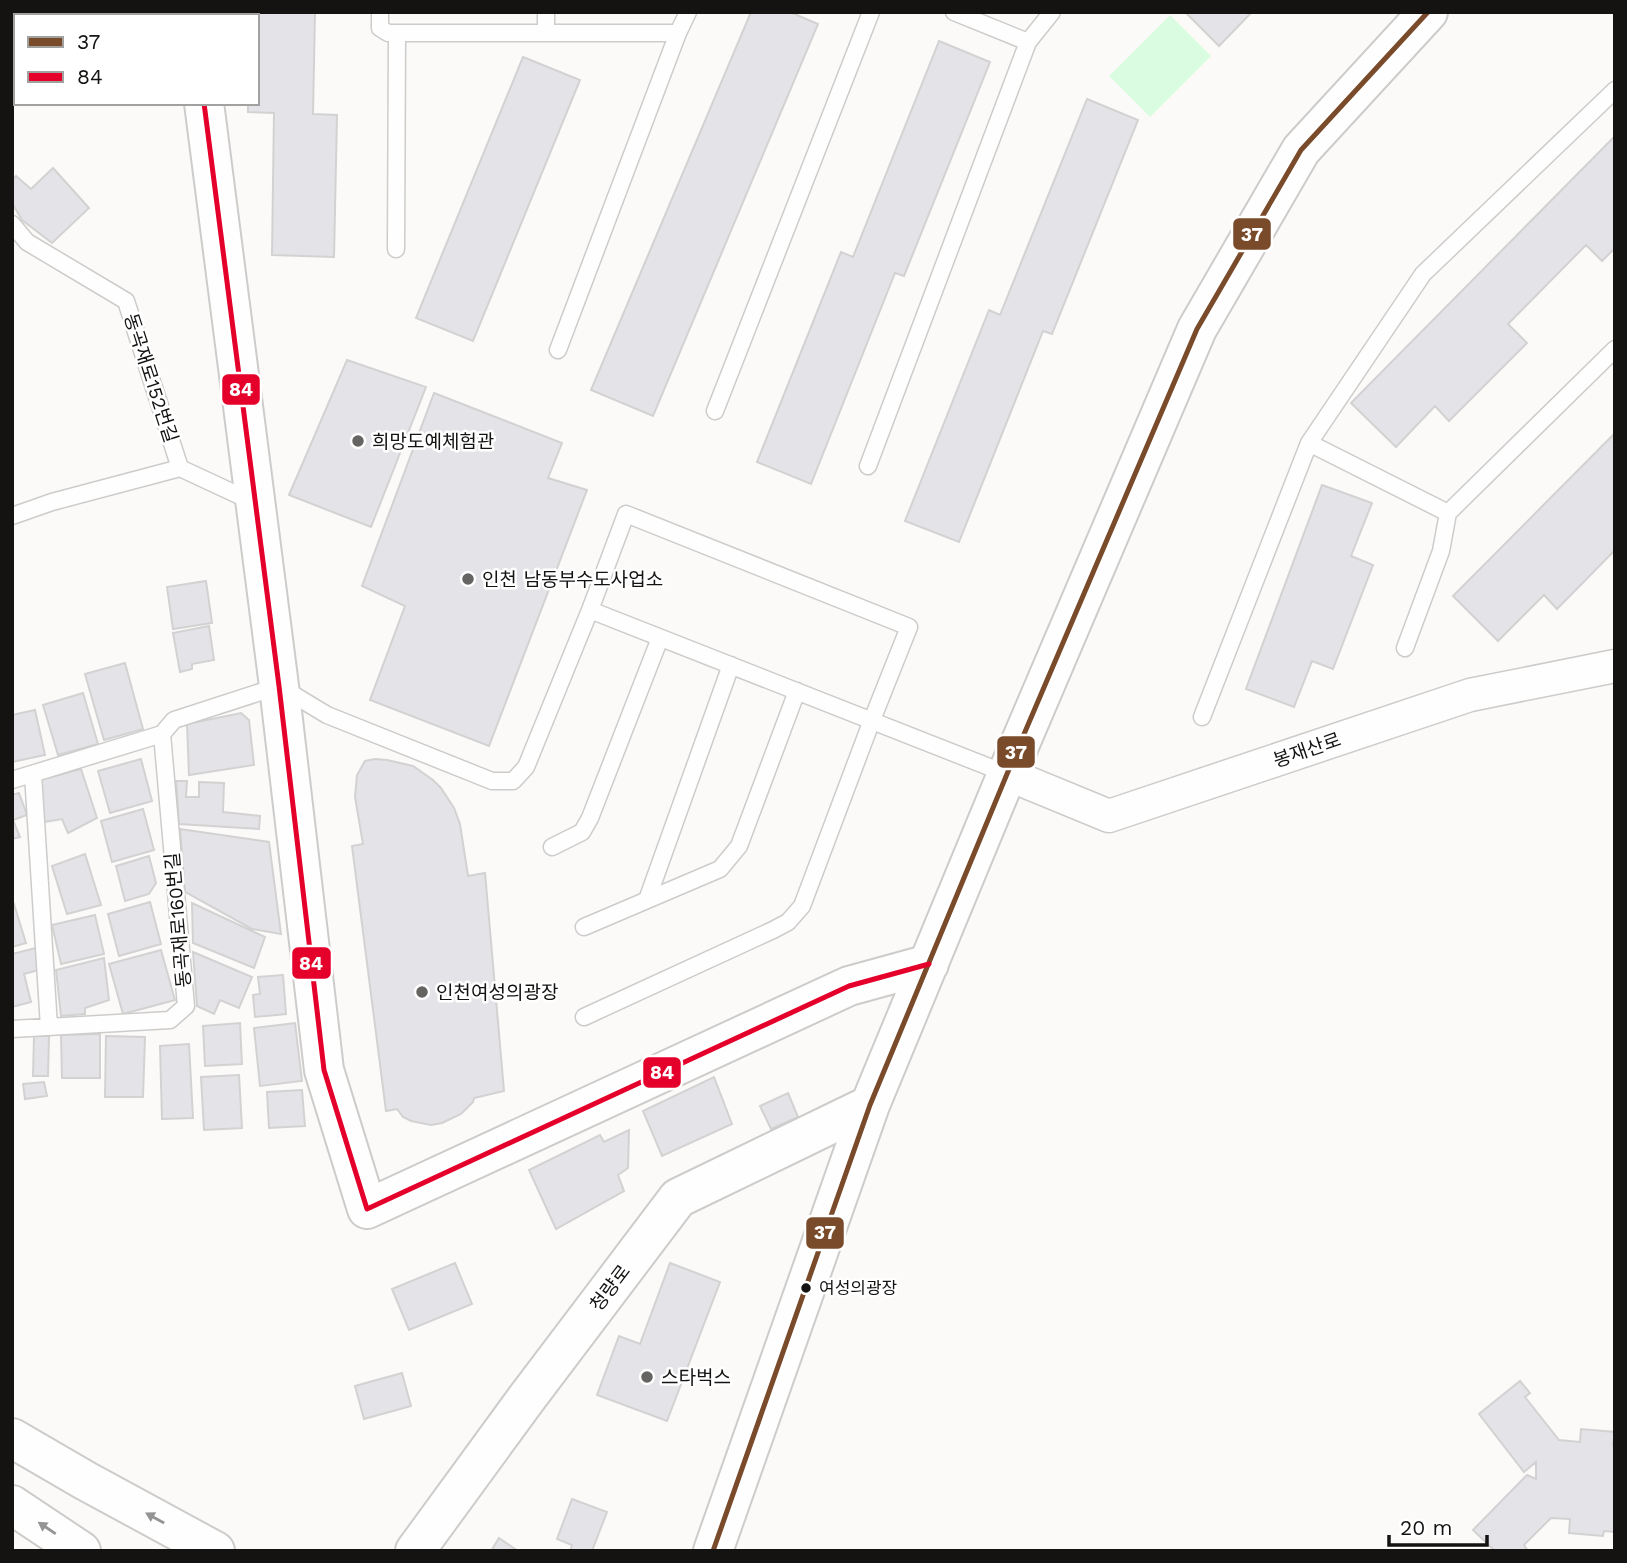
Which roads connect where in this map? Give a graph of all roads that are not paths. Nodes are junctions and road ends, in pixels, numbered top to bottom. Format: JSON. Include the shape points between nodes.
{"nodes":[{"id":1,"x":380,"y":12,"type":"edge"},
{"id":2,"x":546,"y":12,"type":"edge"},
{"id":3,"x":688,"y":12,"type":"edge"},
{"id":4,"x":871,"y":12,"type":"edge"},
{"id":5,"x":954,"y":12,"type":"edge"},
{"id":6,"x":1052,"y":12,"type":"edge"},
{"id":7,"x":1428,"y":12,"type":"edge"},
{"id":8,"x":397,"y":33,"type":"junction"},
{"id":9,"x":546,"y":33,"type":"junction"},
{"id":10,"x":678,"y":33,"type":"junction"},
{"id":11,"x":1028,"y":43,"type":"junction"},
{"id":12,"x":1615,"y":90,"type":"edge"},
{"id":13,"x":204,"y":105,"type":"edge"},
{"id":14,"x":12,"y":224,"type":"edge"},
{"id":15,"x":396,"y":249,"type":"dead end"},
{"id":16,"x":1615,"y":349,"type":"edge"},
{"id":17,"x":558,"y":350,"type":"dead end"},
{"id":18,"x":715,"y":411,"type":"dead end"},
{"id":19,"x":1310,"y":443,"type":"junction"},
{"id":20,"x":868,"y":466,"type":"dead end"},
{"id":21,"x":180,"y":468,"type":"junction"},
{"id":22,"x":256,"y":503,"type":"junction"},
{"id":23,"x":1448,"y":513,"type":"junction"},
{"id":24,"x":12,"y":516,"type":"edge"},
{"id":25,"x":590,"y":610,"type":"junction"},
{"id":26,"x":660,"y":638,"type":"junction"},
{"id":27,"x":1405,"y":648,"type":"dead end"},
{"id":28,"x":731,"y":665,"type":"junction"},
{"id":29,"x":1615,"y":666,"type":"edge"},
{"id":30,"x":279,"y":686,"type":"junction"},
{"id":31,"x":797,"y":691,"type":"junction"},
{"id":32,"x":1202,"y":718,"type":"dead end"},
{"id":33,"x":872,"y":720,"type":"junction"},
{"id":34,"x":162,"y":734,"type":"junction"},
{"id":35,"x":33,"y":774,"type":"junction"},
{"id":36,"x":1007,"y":774,"type":"junction"},
{"id":37,"x":12,"y":780,"type":"edge"},
{"id":38,"x":552,"y":847,"type":"dead end"},
{"id":39,"x":647,"y":900,"type":"junction"},
{"id":40,"x":584,"y":927,"type":"dead end"},
{"id":41,"x":929,"y":964,"type":"junction"},
{"id":42,"x":584,"y":1017,"type":"dead end"},
{"id":43,"x":49,"y":1027,"type":"junction"},
{"id":44,"x":12,"y":1030,"type":"edge"},
{"id":45,"x":870,"y":1105,"type":"junction"},
{"id":46,"x":12,"y":1438,"type":"edge"},
{"id":47,"x":12,"y":1505,"type":"edge"},
{"id":48,"x":82,"y":1551,"type":"edge"},
{"id":49,"x":215,"y":1551,"type":"edge"},
{"id":50,"x":415,"y":1551,"type":"edge"},
{"id":51,"x":713,"y":1551,"type":"edge"}],
"edges":[{"from":1,"to":8,"type":"lane","via":[[380,28]]},
{"from":2,"to":9,"type":"lane"},
{"from":3,"to":10,"type":"lane"},
{"from":4,"to":18,"type":"lane"},
{"from":5,"to":11,"type":"lane"},
{"from":6,"to":11,"type":"lane"},
{"from":7,"to":36,"type":"street","via":[[1301,150],[1197,329]]},
{"from":8,"to":9,"type":"lane"},
{"from":8,"to":15,"type":"lane"},
{"from":9,"to":10,"type":"lane"},
{"from":10,"to":17,"type":"lane"},
{"from":11,"to":20,"type":"lane"},
{"from":12,"to":19,"type":"lane","via":[[1423,274]]},
{"from":13,"to":22,"type":"street"},
{"from":14,"to":21,"type":"lane","name":"동곡재로152번길","via":[[27,242],[126,301]]},
{"from":16,"to":23,"type":"lane"},
{"from":19,"to":23,"type":"lane"},
{"from":19,"to":32,"type":"lane"},
{"from":21,"to":22,"type":"lane","name":"동곡재로152번길"},
{"from":21,"to":24,"type":"lane","name":"동곡재로152번길"},
{"from":22,"to":30,"type":"street"},
{"from":23,"to":27,"type":"lane","via":[[1441,551]]},
{"from":25,"to":26,"type":"lane"},
{"from":25,"to":30,"type":"lane","via":[[526,767],[513,781],[492,781],[327,715]]},
{"from":25,"to":33,"type":"lane","via":[[626,514],[909,627]]},
{"from":26,"to":28,"type":"lane"},
{"from":26,"to":38,"type":"lane","via":[[590,818],[582,832]]},
{"from":28,"to":31,"type":"lane"},
{"from":28,"to":39,"type":"lane"},
{"from":29,"to":36,"type":"street","name":"봉재산로","via":[[1470,695],[1109,816]]},
{"from":30,"to":34,"type":"lane","via":[[174,720]]},
{"from":30,"to":41,"type":"street","via":[[324,1070],[367,1209],[849,986]]},
{"from":31,"to":33,"type":"lane"},
{"from":31,"to":39,"type":"lane","via":[[739,846],[720,869]]},
{"from":33,"to":36,"type":"lane"},
{"from":33,"to":42,"type":"lane","via":[[802,906],[788,922]]},
{"from":34,"to":35,"type":"lane"},
{"from":34,"to":43,"type":"lane","name":"동곡재로160번길","via":[[186,1006],[170,1020]]},
{"from":35,"to":37,"type":"lane"},
{"from":35,"to":43,"type":"lane"},
{"from":36,"to":41,"type":"street"},
{"from":39,"to":40,"type":"lane"},
{"from":41,"to":45,"type":"street"},
{"from":43,"to":44,"type":"lane","name":"동곡재로160번길"},
{"from":45,"to":50,"type":"street","name":"청량로","via":[[678,1198]]},
{"from":45,"to":51,"type":"street"},
{"from":49,"to":46,"type":"street","one_way":true},
{"from":48,"to":47,"type":"street","one_way":true}]}
